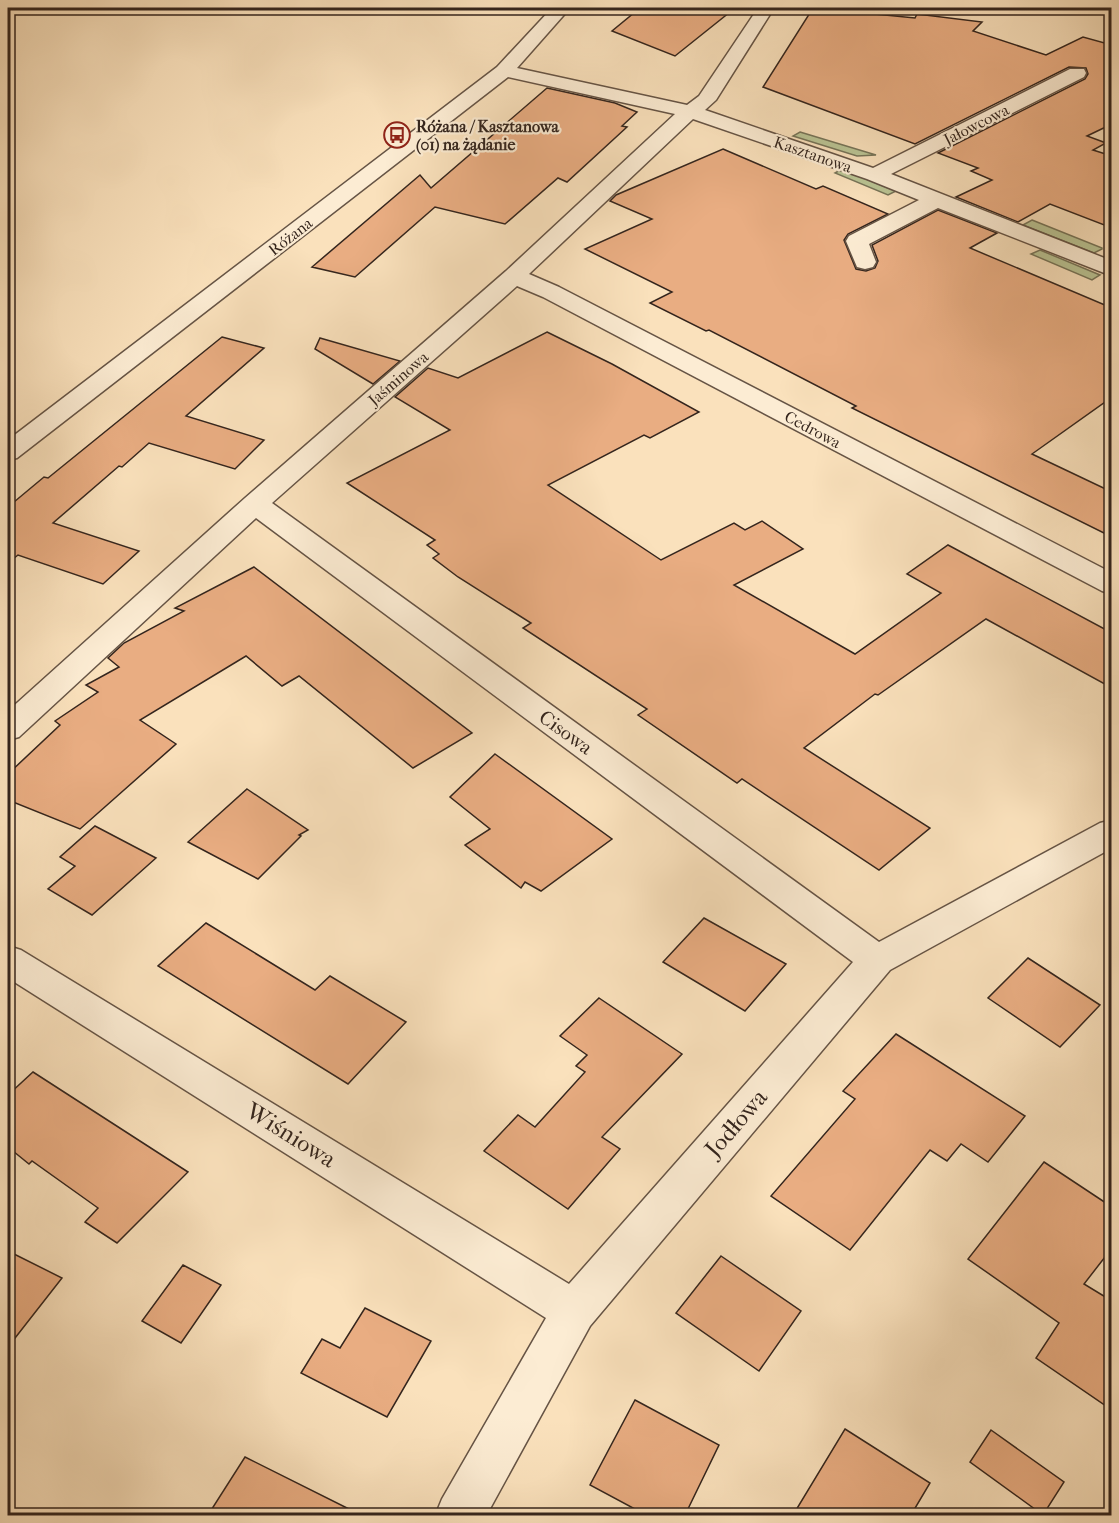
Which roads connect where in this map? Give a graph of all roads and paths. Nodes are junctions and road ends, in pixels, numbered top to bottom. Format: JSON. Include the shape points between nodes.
{"nodes":[{"id":1,"x":561,"y":8,"type":"edge"},
{"id":2,"x":766,"y":8,"type":"edge"},
{"id":3,"x":504,"y":71,"type":"junction"},
{"id":4,"x":1077,"y":73,"type":"dead end"},
{"id":5,"x":688,"y":111,"type":"junction"},
{"id":6,"x":874,"y":175,"type":"junction"},
{"id":7,"x":938,"y":200,"type":"junction"},
{"id":8,"x":1106,"y":260,"type":"edge"},
{"id":9,"x":865,"y":262,"type":"dead end"},
{"id":10,"x":514,"y":276,"type":"junction"},
{"id":11,"x":8,"y":452,"type":"edge"},
{"id":12,"x":255,"y":504,"type":"junction"},
{"id":13,"x":1112,"y":585,"type":"edge"},
{"id":14,"x":8,"y":729,"type":"edge"},
{"id":15,"x":1112,"y":832,"type":"edge"},
{"id":16,"x":8,"y":960,"type":"edge"},
{"id":17,"x":877,"y":960,"type":"junction"},
{"id":18,"x":574,"y":1311,"type":"junction"},
{"id":19,"x":459,"y":1515,"type":"edge"}],
"edges":[{"from":1,"to":3,"type":"street","name":"Różana"},
{"from":2,"to":5,"type":"street","name":"Jaśminowa","via":[[706,100]]},
{"from":3,"to":5,"type":"street","name":"Kasztanowa"},
{"from":3,"to":11,"type":"street","name":"Różana"},
{"from":4,"to":6,"type":"street","name":"Jałowcowa"},
{"from":5,"to":6,"type":"street","name":"Kasztanowa"},
{"from":5,"to":10,"type":"street","name":"Jaśminowa"},
{"from":6,"to":7,"type":"street","name":"Kasztanowa"},
{"from":7,"to":8,"type":"street","name":"Kasztanowa"},
{"from":7,"to":9,"type":"street","via":[[857,241]]},
{"from":10,"to":12,"type":"street","name":"Jaśminowa"},
{"from":10,"to":13,"type":"street","name":"Cedrowa"},
{"from":12,"to":14,"type":"street","name":"Jaśminowa"},
{"from":12,"to":17,"type":"street","name":"Cisowa"},
{"from":15,"to":17,"type":"street","name":"Jodłowa"},
{"from":16,"to":18,"type":"street","name":"Wiśniowa"},
{"from":17,"to":18,"type":"street","name":"Jodłowa"},
{"from":18,"to":19,"type":"street","name":"Jodłowa"}]}
